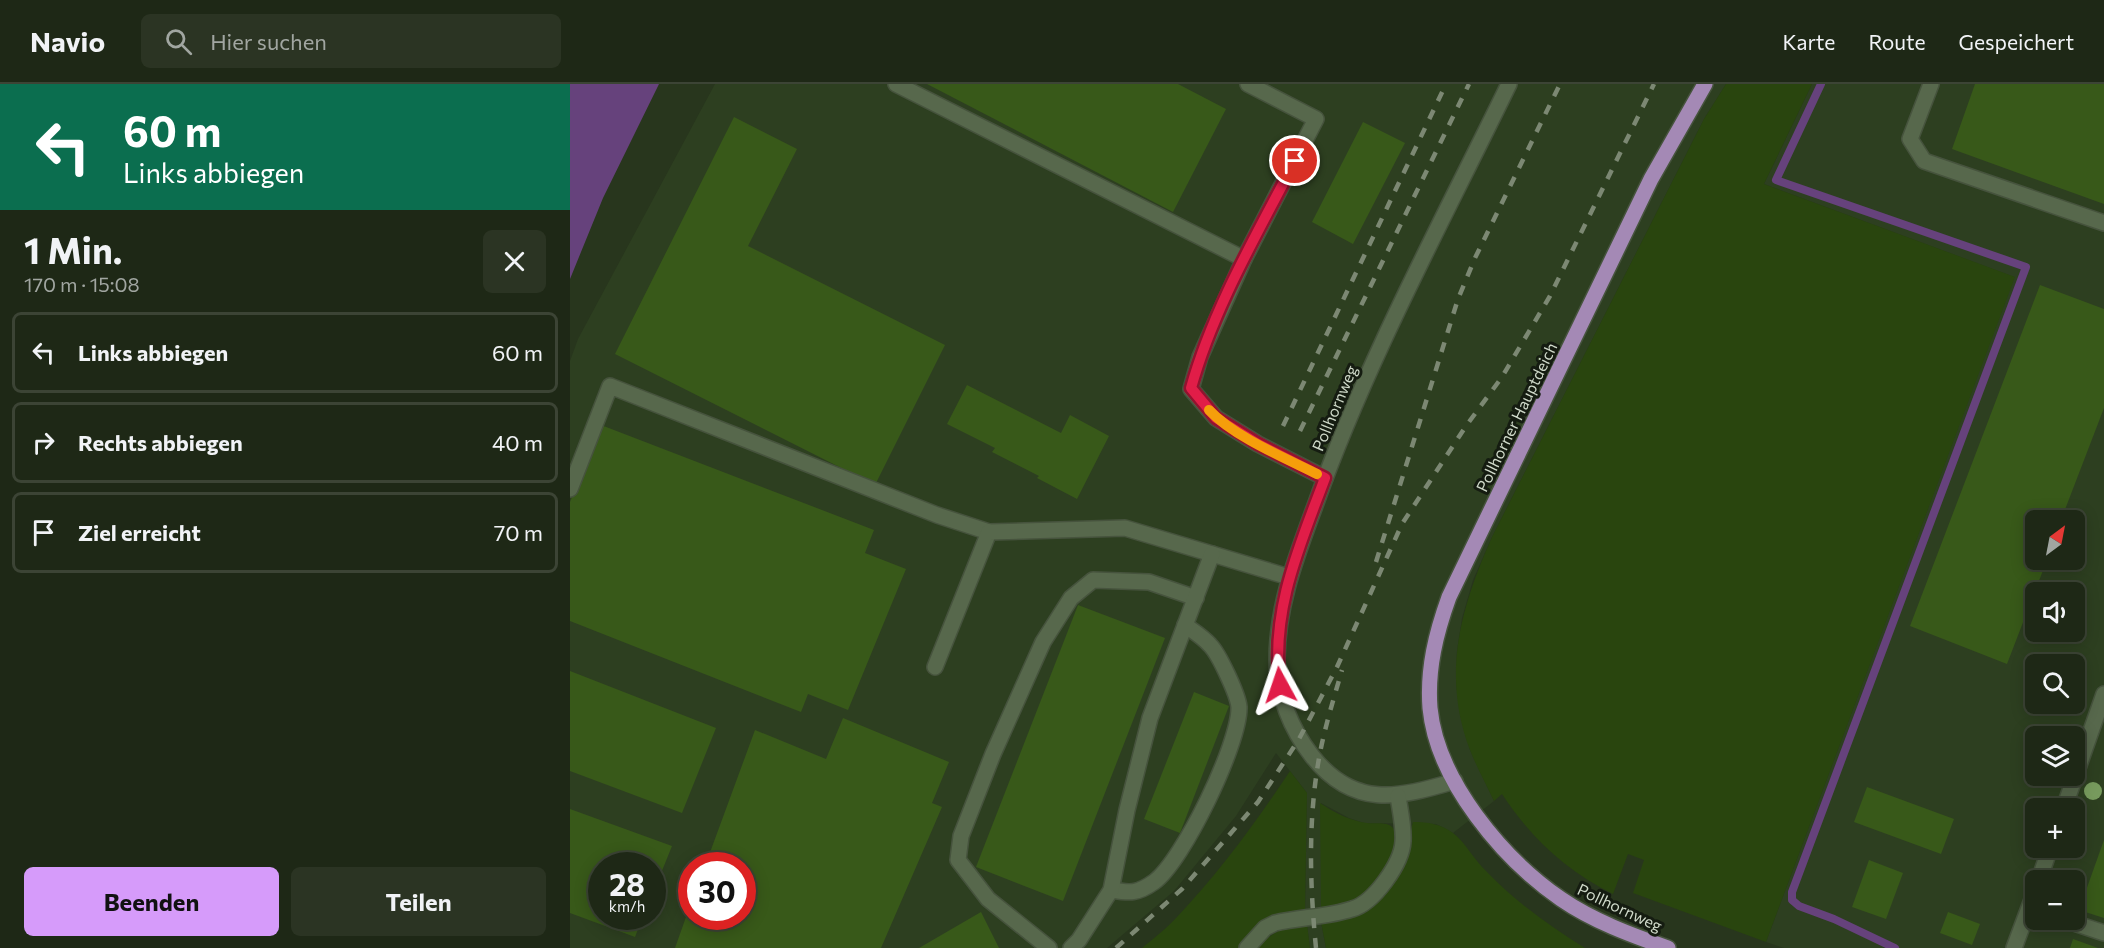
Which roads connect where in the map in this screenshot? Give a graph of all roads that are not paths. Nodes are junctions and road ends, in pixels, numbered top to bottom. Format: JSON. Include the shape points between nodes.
{"nodes":[{"id":1,"x":896,"y":84,"type":"edge"},
{"id":2,"x":1248,"y":84,"type":"edge"},
{"id":3,"x":1509,"y":84,"type":"edge"},
{"id":4,"x":1705,"y":84,"type":"edge"},
{"id":5,"x":1931,"y":84,"type":"edge"},
{"id":6,"x":2104,"y":223,"type":"edge"},
{"id":7,"x":1244,"y":259,"type":"junction"},
{"id":8,"x":1325,"y":478,"type":"junction"},
{"id":9,"x":570,"y":489,"type":"edge"},
{"id":10,"x":989,"y":532,"type":"junction"},
{"id":11,"x":1212,"y":554,"type":"junction"},
{"id":12,"x":1289,"y":577,"type":"junction"},
{"id":13,"x":1196,"y":598,"type":"junction"},
{"id":14,"x":1185,"y":625,"type":"junction"},
{"id":15,"x":935,"y":667,"type":"dead end"},
{"id":16,"x":2104,"y":694,"type":"edge"},
{"id":17,"x":1455,"y":781,"type":"junction"},
{"id":18,"x":1398,"y":796,"type":"junction"},
{"id":19,"x":2068,"y":798,"type":"edge"},
{"id":20,"x":1111,"y":890,"type":"junction"},
{"id":21,"x":2025,"y":924,"type":"edge"},
{"id":22,"x":2085,"y":927,"type":"edge"},
{"id":23,"x":2104,"y":933,"type":"edge"},
{"id":24,"x":1049,"y":948,"type":"edge"},
{"id":25,"x":1071,"y":948,"type":"edge"},
{"id":26,"x":1247,"y":948,"type":"edge"},
{"id":27,"x":1668,"y":948,"type":"edge"},
{"id":28,"x":2014,"y":948,"type":"edge"}],
"edges":[{"from":1,"to":7,"type":"street"},
{"from":2,"to":7,"type":"street","via":[[1316,119]]},
{"from":3,"to":8,"type":"street","name":"Pollhornweg","via":[[1363,384]]},
{"from":4,"to":17,"type":"main road","name":"Pollhorner Hauptdeich","via":[[1664,153],[1440,622],[1432,654],[1431,709],[1440,748]]},
{"from":5,"to":6,"type":"street","via":[[1910,140],[1924,161]]},
{"from":7,"to":8,"type":"street","via":[[1200,357],[1191,388],[1216,418]]},
{"from":8,"to":12,"type":"street","name":"Pollhornweg"},
{"from":9,"to":10,"type":"street","via":[[610,386]]},
{"from":10,"to":11,"type":"street","via":[[1125,528]]},
{"from":10,"to":15,"type":"street"},
{"from":11,"to":12,"type":"street"},
{"from":11,"to":13,"type":"street"},
{"from":12,"to":18,"type":"street","name":"Pollhornweg","via":[[1277,663],[1294,730],[1318,764],[1345,786],[1369,796]]},
{"from":13,"to":14,"type":"street"},
{"from":13,"to":24,"type":"street","via":[[1149,582],[1093,580],[1071,598],[1043,642],[993,754],[961,836],[958,860],[988,899]]},
{"from":14,"to":20,"type":"street","via":[[1150,718]]},
{"from":14,"to":20,"type":"street","via":[[1210,645],[1226,671],[1239,706],[1235,730],[1219,778],[1182,848],[1155,882],[1133,894]]},
{"from":16,"to":19,"type":"street"},
{"from":17,"to":18,"type":"street","name":"Pollhornweg"},
{"from":17,"to":27,"type":"main road","name":"Pollhornweg","via":[[1517,864],[1562,900],[1597,920]]},
{"from":18,"to":26,"type":"street","via":[[1402,851],[1373,895],[1352,909],[1275,922]]},
{"from":20,"to":25,"type":"street"},
{"from":21,"to":28,"type":"street"},
{"from":22,"to":23,"type":"street"}]}
